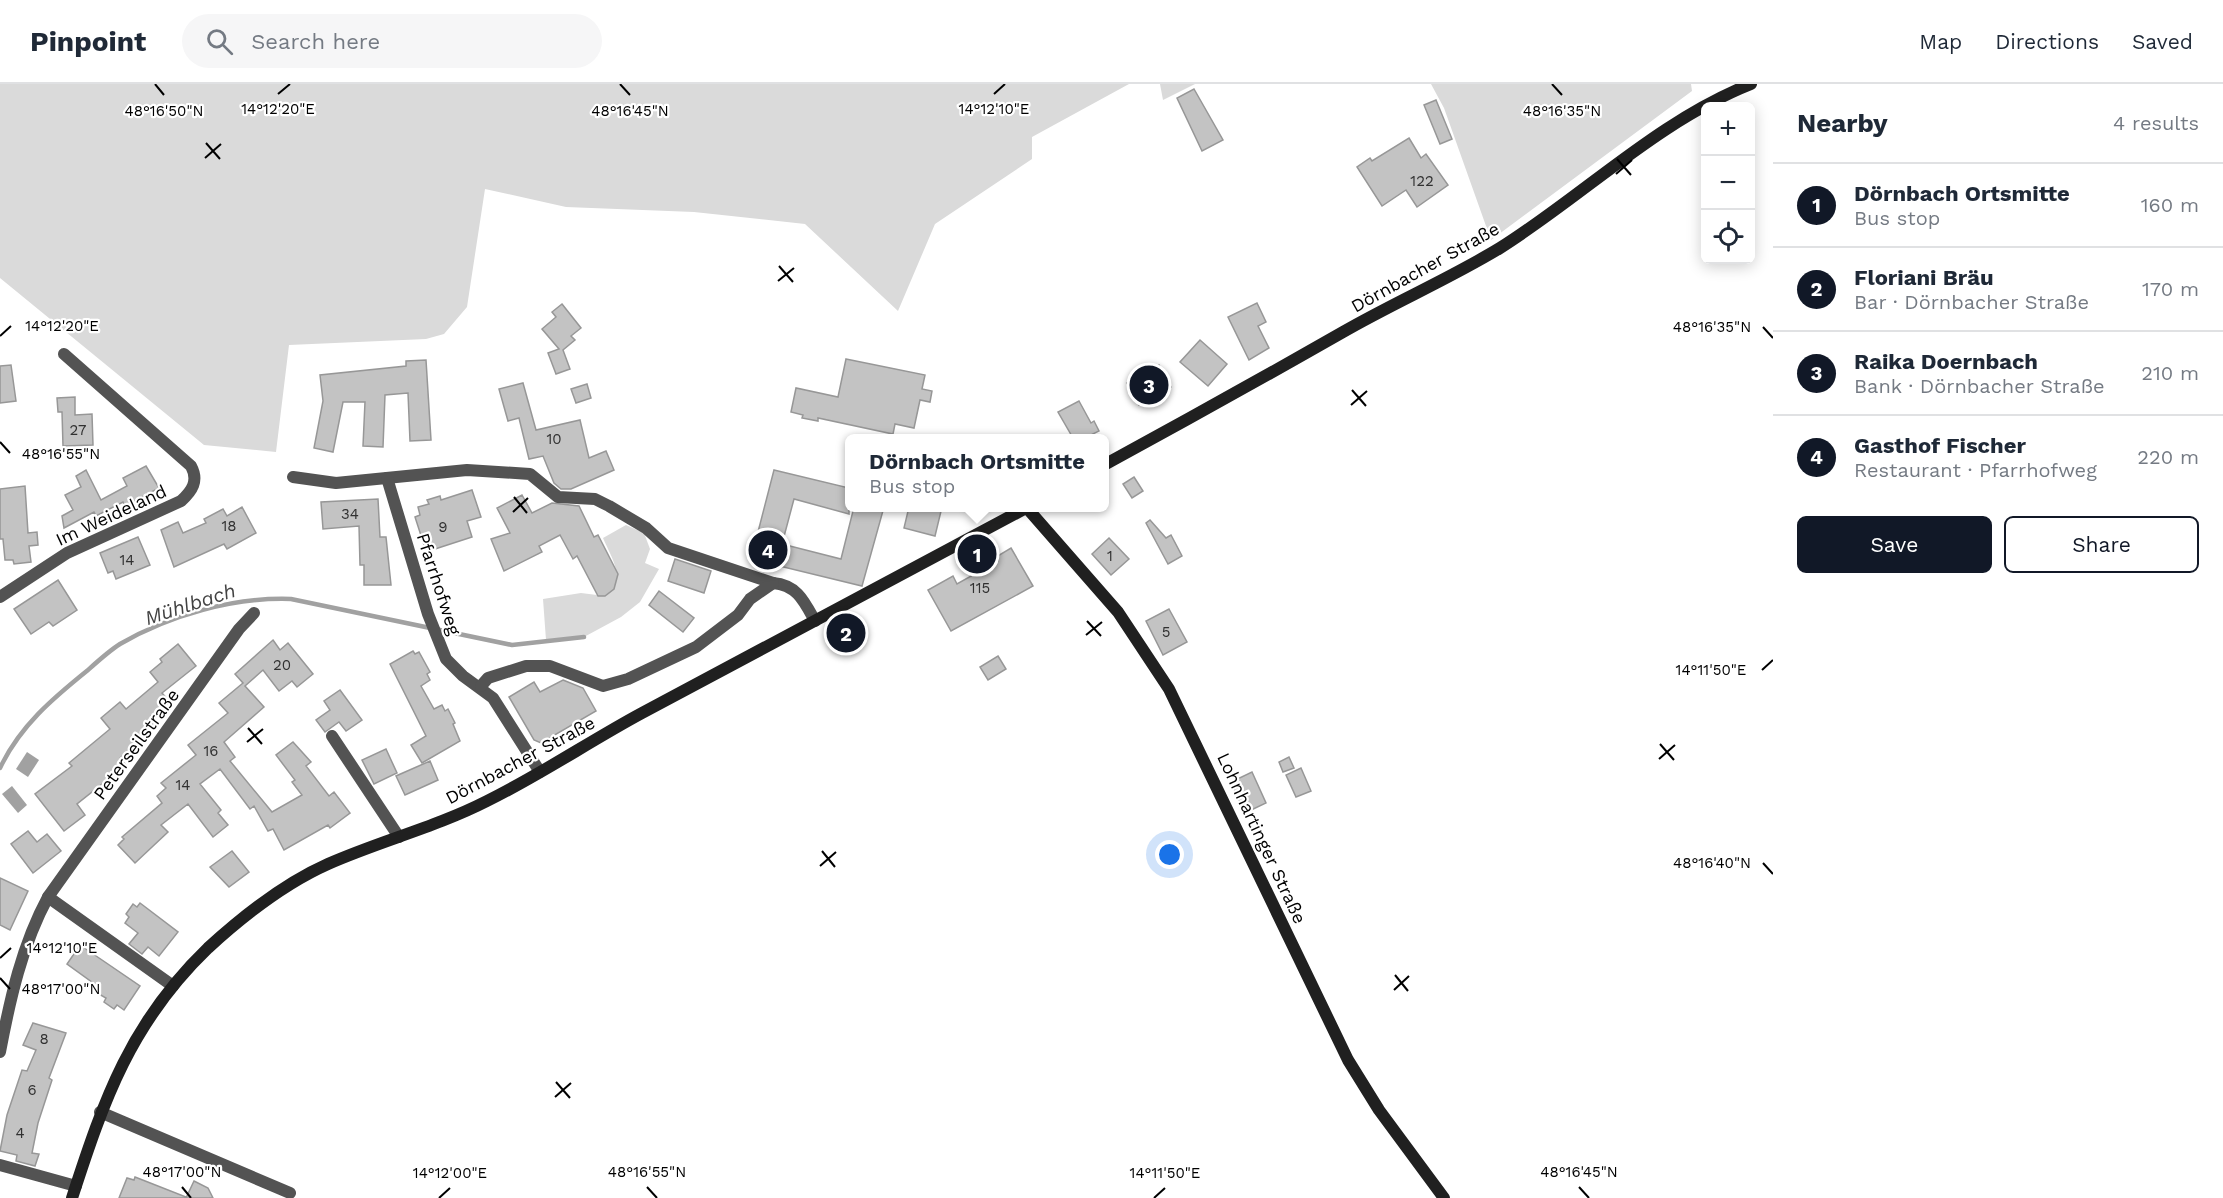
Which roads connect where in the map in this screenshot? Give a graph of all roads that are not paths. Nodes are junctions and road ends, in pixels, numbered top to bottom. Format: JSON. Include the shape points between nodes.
{"nodes":[{"id":1,"x":1751,"y":84,"type":"edge"},
{"id":2,"x":64,"y":354,"type":"dead end"},
{"id":3,"x":1109,"y":462,"type":"edge"},
{"id":4,"x":293,"y":477,"type":"dead end"},
{"id":5,"x":387,"y":478,"type":"junction"},
{"id":6,"x":1017,"y":512,"type":"edge"},
{"id":7,"x":1030,"y":512,"type":"edge"},
{"id":8,"x":773,"y":583,"type":"junction"},
{"id":9,"x":0,"y":597,"type":"edge"},
{"id":10,"x":254,"y":613,"type":"dead end"},
{"id":11,"x":815,"y":621,"type":"junction"},
{"id":12,"x":481,"y":687,"type":"junction"},
{"id":13,"x":332,"y":736,"type":"dead end"},
{"id":14,"x":540,"y":772,"type":"junction"},
{"id":15,"x":399,"y":837,"type":"junction"},
{"id":16,"x":48,"y":897,"type":"junction"},
{"id":17,"x":173,"y":986,"type":"junction"},
{"id":18,"x":0,"y":1052,"type":"edge"},
{"id":19,"x":100,"y":1112,"type":"junction"},
{"id":20,"x":0,"y":1165,"type":"edge"},
{"id":21,"x":74,"y":1192,"type":"edge"},
{"id":22,"x":290,"y":1193,"type":"dead end"},
{"id":23,"x":1444,"y":1198,"type":"edge"}],
"edges":[{"from":1,"to":3,"type":"street","name":"Dörnbacher Straße","via":[[1682,119],[1572,200],[1491,253]]},
{"from":2,"to":9,"type":"street","name":"Im Weideland","via":[[191,466],[195,482],[181,501],[68,553]]},
{"from":4,"to":5,"type":"street","via":[[336,483]]},
{"from":5,"to":8,"type":"street","via":[[467,470],[530,474],[558,497],[595,499],[609,506],[646,528],[668,548]]},
{"from":5,"to":12,"type":"street","name":"Pfarrhofweg","via":[[437,640],[456,670]]},
{"from":6,"to":11,"type":"street","name":"Dörnbacher Straße"},
{"from":7,"to":23,"type":"street","name":"Lohnhartinger Straße","via":[[1118,612],[1169,689],[1348,1059],[1379,1110]]},
{"from":8,"to":11,"type":"street","via":[[797,591]]},
{"from":8,"to":12,"type":"street","via":[[696,647],[628,679],[603,686],[550,666],[526,666],[488,678]]},
{"from":10,"to":16,"type":"street","name":"Peterseilstraße"},
{"from":11,"to":14,"type":"street","name":"Dörnbacher Straße"},
{"from":12,"to":14,"type":"street","name":"Pfarrhofweg","via":[[493,698]]},
{"from":13,"to":15,"type":"street"},
{"from":14,"to":15,"type":"street","name":"Dörnbacher Straße","via":[[459,814]]},
{"from":15,"to":17,"type":"street","name":"Dörnbacher Straße","via":[[291,883],[233,926]]},
{"from":16,"to":17,"type":"street"},
{"from":16,"to":18,"type":"street","name":"Peterseilstraße","via":[[20,967]]},
{"from":17,"to":19,"type":"street","name":"Dörnbacher Straße","via":[[136,1037]]},
{"from":19,"to":21,"type":"street","name":"Dörnbacher Straße"},
{"from":19,"to":22,"type":"street"},
{"from":20,"to":21,"type":"street"}]}
